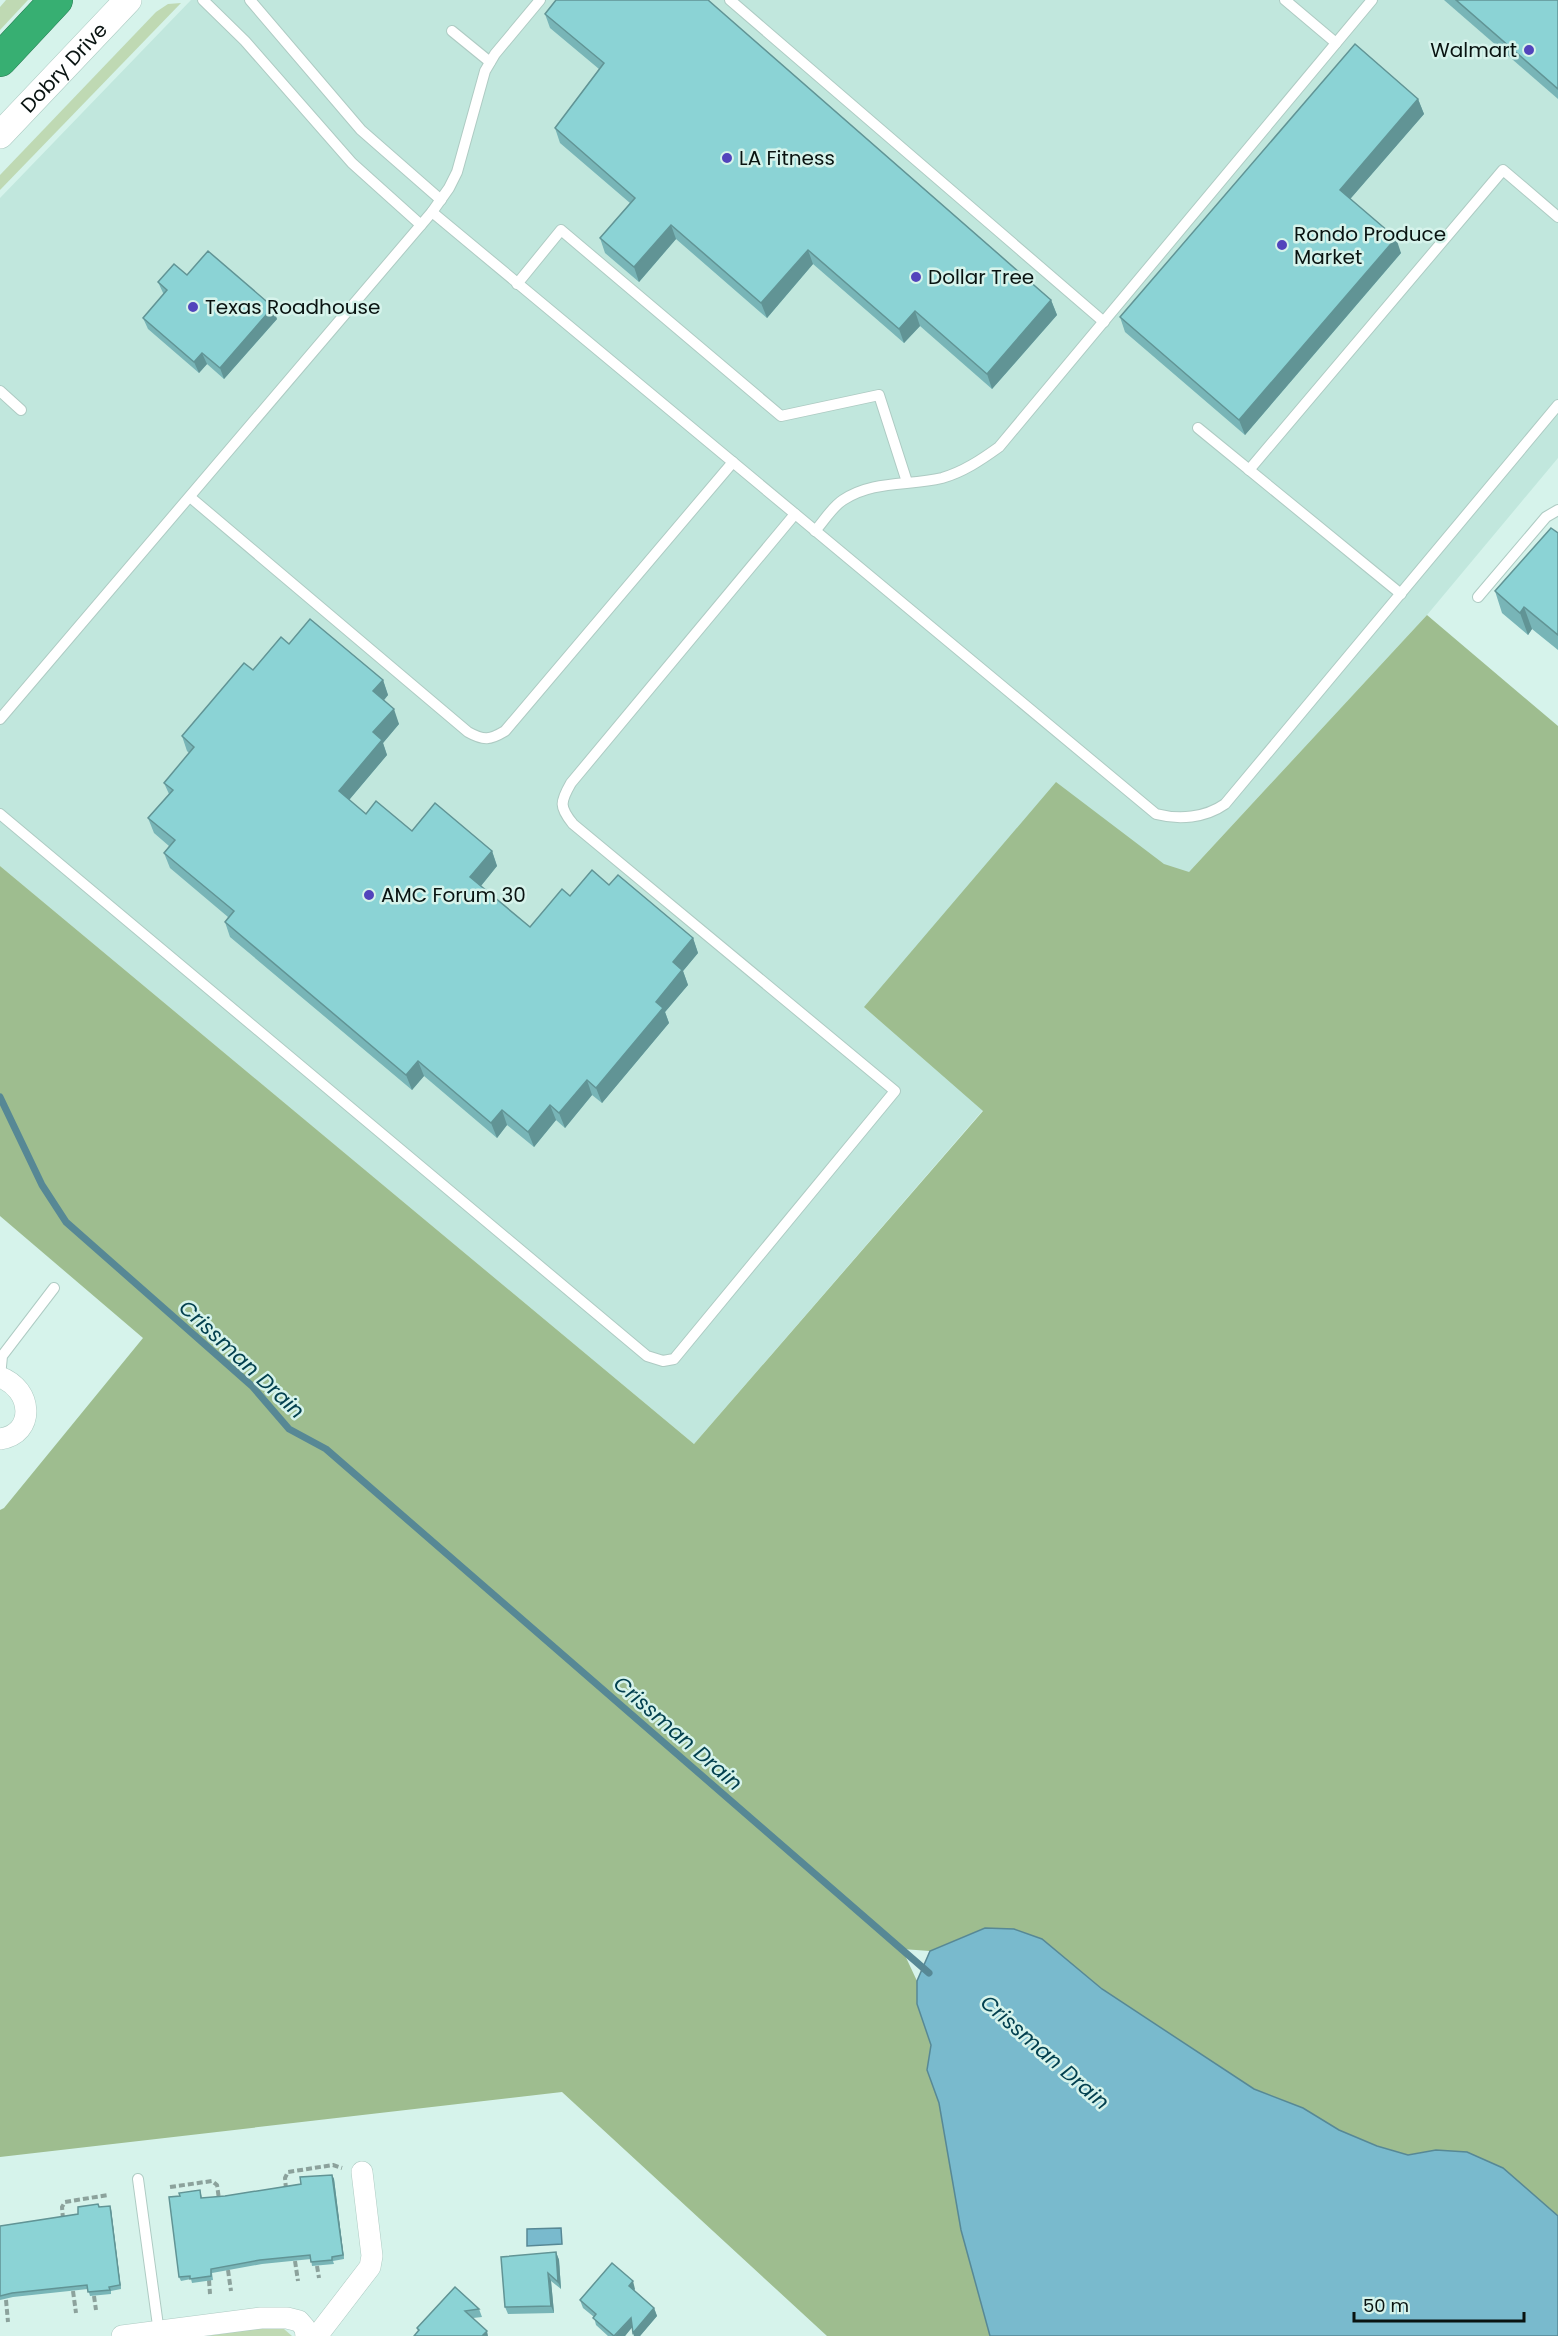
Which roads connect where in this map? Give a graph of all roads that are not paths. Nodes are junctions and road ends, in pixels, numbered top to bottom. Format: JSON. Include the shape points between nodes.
{"nodes":[{"id":1,"x":56,"y":0,"type":"edge"},
{"id":2,"x":128,"y":0,"type":"edge"},
{"id":3,"x":203,"y":0,"type":"edge"},
{"id":4,"x":250,"y":0,"type":"edge"},
{"id":5,"x":540,"y":0,"type":"edge"},
{"id":6,"x":730,"y":0,"type":"edge"},
{"id":7,"x":1285,"y":0,"type":"edge"},
{"id":8,"x":1372,"y":0,"type":"edge"},
{"id":9,"x":452,"y":31,"type":"dead end"},
{"id":10,"x":1336,"y":43,"type":"junction"},
{"id":11,"x":0,"y":60,"type":"edge"},
{"id":12,"x":490,"y":62,"type":"junction"},
{"id":13,"x":0,"y":135,"type":"edge"},
{"id":14,"x":441,"y":200,"type":"junction"},
{"id":15,"x":432,"y":212,"type":"junction"},
{"id":16,"x":1558,"y":217,"type":"edge"},
{"id":17,"x":421,"y":225,"type":"junction"},
{"id":18,"x":518,"y":284,"type":"junction"},
{"id":19,"x":1104,"y":322,"type":"junction"},
{"id":20,"x":0,"y":391,"type":"edge"},
{"id":21,"x":1558,"y":405,"type":"edge"},
{"id":22,"x":21,"y":410,"type":"dead end"},
{"id":23,"x":1198,"y":428,"type":"dead end"},
{"id":24,"x":733,"y":462,"type":"junction"},
{"id":25,"x":1249,"y":470,"type":"junction"},
{"id":26,"x":907,"y":483,"type":"junction"},
{"id":27,"x":190,"y":496,"type":"junction"},
{"id":28,"x":1558,"y":510,"type":"edge"},
{"id":29,"x":795,"y":514,"type":"junction"},
{"id":30,"x":815,"y":531,"type":"junction"},
{"id":31,"x":1401,"y":594,"type":"junction"},
{"id":32,"x":1478,"y":597,"type":"dead end"},
{"id":33,"x":0,"y":719,"type":"edge"},
{"id":34,"x":0,"y":814,"type":"edge"},
{"id":35,"x":54,"y":1288,"type":"dead end"},
{"id":36,"x":0,"y":1377,"type":"edge"},
{"id":37,"x":0,"y":1439,"type":"edge"},
{"id":38,"x":356,"y":2173,"type":"road end"},
{"id":39,"x":138,"y":2179,"type":"dead end"},
{"id":40,"x":339,"y":2308,"type":"junction"},
{"id":41,"x":300,"y":2327,"type":"edge"},
{"id":42,"x":159,"y":2333,"type":"edge"},
{"id":43,"x":122,"y":2336,"type":"edge"},
{"id":44,"x":317,"y":2336,"type":"edge"}],
"edges":[{"from":1,"to":11,"type":"highway"},
{"from":2,"to":13,"type":"street","name":"Dobry Drive"},
{"from":3,"to":17,"type":"lane","via":[[245,40],[352,164]]},
{"from":4,"to":14,"type":"lane","via":[[361,130]]},
{"from":5,"to":12,"type":"lane"},
{"from":6,"to":19,"type":"lane"},
{"from":7,"to":10,"type":"lane"},
{"from":8,"to":10,"type":"lane"},
{"from":9,"to":12,"type":"lane"},
{"from":10,"to":19,"type":"lane"},
{"from":12,"to":14,"type":"lane","via":[[457,172]]},
{"from":14,"to":15,"type":"lane"},
{"from":15,"to":17,"type":"lane"},
{"from":15,"to":18,"type":"lane"},
{"from":16,"to":25,"type":"lane","via":[[1503,170]]},
{"from":17,"to":27,"type":"lane"},
{"from":18,"to":24,"type":"lane"},
{"from":18,"to":26,"type":"lane","via":[[561,230],[781,416],[879,395]]},
{"from":19,"to":26,"type":"lane","via":[[999,447],[943,477]]},
{"from":20,"to":22,"type":"lane"},
{"from":21,"to":31,"type":"lane"},
{"from":23,"to":25,"type":"lane"},
{"from":24,"to":27,"type":"lane","via":[[505,731],[482,740]]},
{"from":24,"to":29,"type":"lane"},
{"from":25,"to":31,"type":"lane"},
{"from":26,"to":30,"type":"lane","via":[[875,486],[855,493],[840,501]]},
{"from":27,"to":33,"type":"lane"},
{"from":28,"to":32,"type":"lane","via":[[1546,517]]},
{"from":29,"to":30,"type":"lane"},
{"from":29,"to":34,"type":"lane","via":[[562,798],[562,811],[573,824],[895,1091],[674,1359],[663,1361],[647,1356]]},
{"from":30,"to":31,"type":"lane","via":[[1156,814],[1169,818],[1202,815],[1225,804]]},
{"from":35,"to":36,"type":"lane","via":[[2,1356]]},
{"from":36,"to":37,"type":"street","via":[[20,1389],[26,1412],[15,1432]]},
{"from":38,"to":40,"type":"street","via":[[371,2261],[366,2274]]},
{"from":39,"to":42,"type":"lane"},
{"from":40,"to":41,"type":"street","via":[[306,2319]]},
{"from":40,"to":44,"type":"street"},
{"from":41,"to":42,"type":"street","via":[[261,2318]]},
{"from":42,"to":43,"type":"street"}]}
